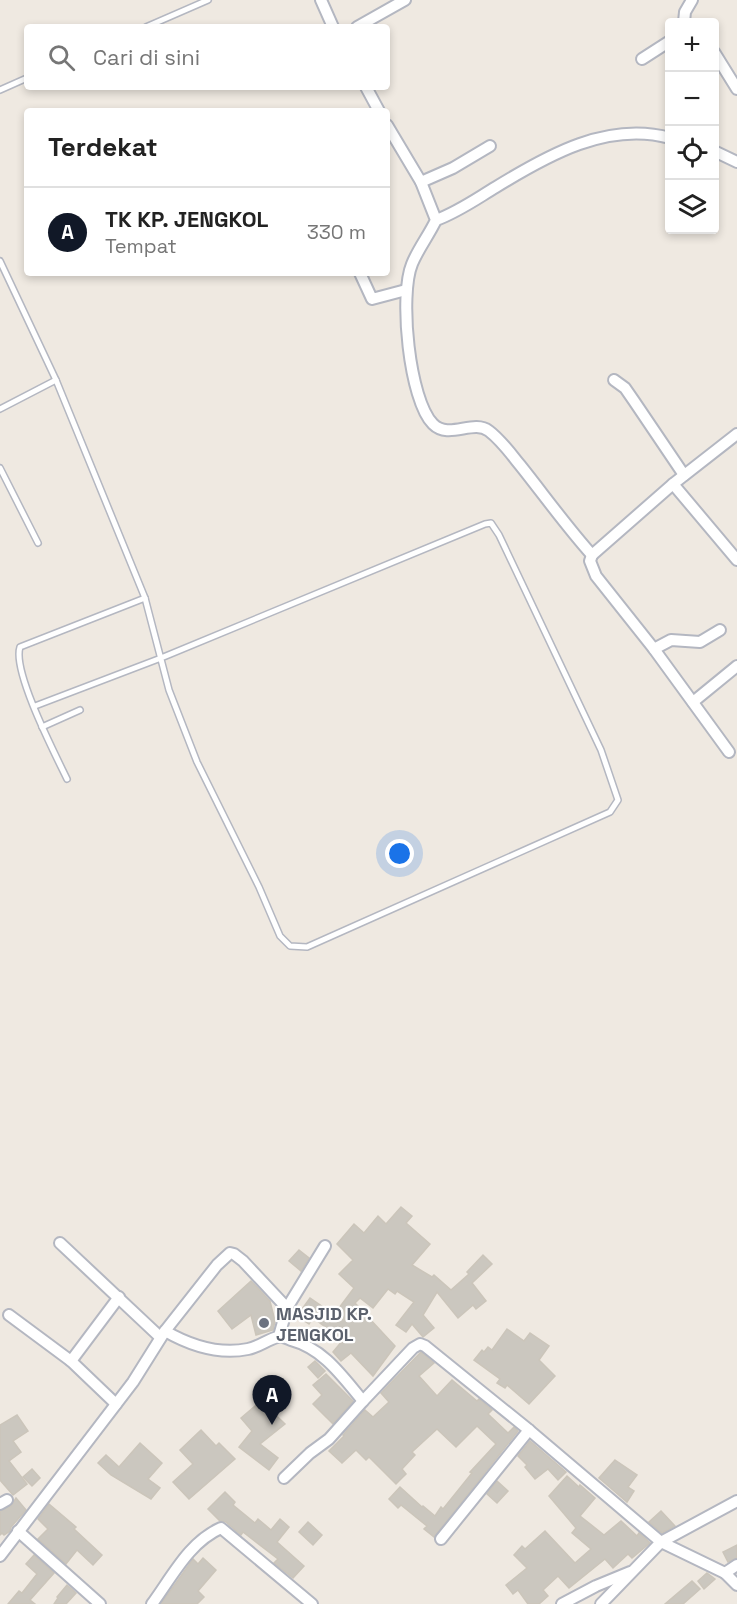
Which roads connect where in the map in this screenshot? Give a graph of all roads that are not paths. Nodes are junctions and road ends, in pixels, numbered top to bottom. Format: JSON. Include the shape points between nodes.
{"nodes":[{"id":1,"x":208,"y":0,"type":"edge"},
{"id":2,"x":321,"y":0,"type":"edge"},
{"id":3,"x":405,"y":0,"type":"edge"},
{"id":4,"x":692,"y":0,"type":"edge"},
{"id":5,"x":684,"y":18,"type":"edge"},
{"id":6,"x":153,"y":24,"type":"edge"},
{"id":7,"x":332,"y":24,"type":"edge"},
{"id":8,"x":362,"y":24,"type":"edge"},
{"id":9,"x":665,"y":44,"type":"edge"},
{"id":10,"x":642,"y":59,"type":"dead end"},
{"id":11,"x":719,"y":60,"type":"edge"},
{"id":12,"x":24,"y":79,"type":"edge"},
{"id":13,"x":737,"y":89,"type":"edge"},
{"id":14,"x":0,"y":90,"type":"edge"},
{"id":15,"x":368,"y":90,"type":"edge"},
{"id":16,"x":377,"y":108,"type":"edge"},
{"id":17,"x":390,"y":130,"type":"edge"},
{"id":18,"x":665,"y":137,"type":"edge"},
{"id":19,"x":490,"y":146,"type":"dead end"},
{"id":20,"x":719,"y":153,"type":"edge"},
{"id":21,"x":737,"y":162,"type":"edge"},
{"id":22,"x":421,"y":182,"type":"junction"},
{"id":23,"x":436,"y":220,"type":"junction"},
{"id":24,"x":0,"y":261,"type":"edge"},
{"id":25,"x":361,"y":276,"type":"edge"},
{"id":26,"x":406,"y":290,"type":"junction"},
{"id":27,"x":56,"y":380,"type":"junction"},
{"id":28,"x":614,"y":380,"type":"dead end"},
{"id":29,"x":0,"y":409,"type":"edge"},
{"id":30,"x":737,"y":434,"type":"edge"},
{"id":31,"x":0,"y":468,"type":"edge"},
{"id":32,"x":684,"y":475,"type":"junction"},
{"id":33,"x":673,"y":484,"type":"junction"},
{"id":34,"x":38,"y":543,"type":"dead end"},
{"id":35,"x":592,"y":555,"type":"junction"},
{"id":36,"x":737,"y":560,"type":"edge"},
{"id":37,"x":145,"y":598,"type":"junction"},
{"id":38,"x":720,"y":630,"type":"dead end"},
{"id":39,"x":654,"y":649,"type":"junction"},
{"id":40,"x":161,"y":658,"type":"junction"},
{"id":41,"x":737,"y":666,"type":"edge"},
{"id":42,"x":693,"y":702,"type":"junction"},
{"id":43,"x":35,"y":706,"type":"junction"},
{"id":44,"x":80,"y":710,"type":"dead end"},
{"id":45,"x":42,"y":727,"type":"junction"},
{"id":46,"x":729,"y":752,"type":"dead end"},
{"id":47,"x":67,"y":779,"type":"dead end"},
{"id":48,"x":60,"y":1244,"type":"dead end"},
{"id":49,"x":325,"y":1246,"type":"dead end"},
{"id":50,"x":119,"y":1297,"type":"junction"},
{"id":51,"x":287,"y":1308,"type":"junction"},
{"id":52,"x":9,"y":1315,"type":"dead end"},
{"id":53,"x":163,"y":1334,"type":"junction"},
{"id":54,"x":279,"y":1336,"type":"junction"},
{"id":55,"x":71,"y":1361,"type":"junction"},
{"id":56,"x":363,"y":1401,"type":"junction"},
{"id":57,"x":116,"y":1404,"type":"junction"},
{"id":58,"x":529,"y":1430,"type":"junction"},
{"id":59,"x":284,"y":1478,"type":"dead end"},
{"id":60,"x":737,"y":1501,"type":"edge"},
{"id":61,"x":18,"y":1531,"type":"junction"},
{"id":62,"x":441,"y":1539,"type":"dead end"},
{"id":63,"x":661,"y":1542,"type":"junction"},
{"id":64,"x":1,"y":1552,"type":"edge"},
{"id":65,"x":737,"y":1565,"type":"edge"},
{"id":66,"x":633,"y":1570,"type":"junction"},
{"id":67,"x":725,"y":1573,"type":"junction"},
{"id":68,"x":737,"y":1586,"type":"edge"},
{"id":69,"x":100,"y":1604,"type":"edge"},
{"id":70,"x":152,"y":1604,"type":"edge"},
{"id":71,"x":312,"y":1604,"type":"edge"},
{"id":72,"x":562,"y":1604,"type":"edge"},
{"id":73,"x":601,"y":1604,"type":"edge"}],
"edges":[{"from":1,"to":6,"type":"lane"},
{"from":2,"to":7,"type":"street"},
{"from":3,"to":8,"type":"street"},
{"from":4,"to":5,"type":"street"},
{"from":9,"to":10,"type":"street"},
{"from":11,"to":13,"type":"street"},
{"from":12,"to":14,"type":"lane"},
{"from":15,"to":16,"type":"street"},
{"from":17,"to":22,"type":"street"},
{"from":18,"to":23,"type":"street","via":[[626,133],[588,141],[529,167]]},
{"from":19,"to":22,"type":"street"},
{"from":20,"to":21,"type":"street"},
{"from":22,"to":23,"type":"street"},
{"from":23,"to":26,"type":"street","via":[[412,265]]},
{"from":24,"to":27,"type":"lane"},
{"from":25,"to":26,"type":"street","via":[[372,299]]},
{"from":26,"to":35,"type":"street","via":[[407,340],[422,408],[433,424],[447,431],[488,430]]},
{"from":27,"to":29,"type":"lane"},
{"from":27,"to":37,"type":"lane"},
{"from":28,"to":32,"type":"street","via":[[625,388]]},
{"from":30,"to":32,"type":"street"},
{"from":31,"to":34,"type":"lane"},
{"from":32,"to":33,"type":"street"},
{"from":33,"to":35,"type":"street"},
{"from":33,"to":36,"type":"street"},
{"from":35,"to":39,"type":"street","via":[[590,561],[596,576]]},
{"from":37,"to":40,"type":"lane"},
{"from":37,"to":43,"type":"lane","via":[[20,646],[19,664]]},
{"from":38,"to":39,"type":"street","via":[[700,642],[671,640]]},
{"from":39,"to":42,"type":"street"},
{"from":40,"to":40,"type":"lane","via":[[491,524],[601,750],[618,800],[610,812],[307,947],[290,946],[280,936],[197,762]]},
{"from":40,"to":43,"type":"lane"},
{"from":41,"to":42,"type":"street"},
{"from":42,"to":46,"type":"street"},
{"from":43,"to":45,"type":"lane"},
{"from":44,"to":45,"type":"lane"},
{"from":45,"to":47,"type":"lane"},
{"from":48,"to":50,"type":"street"},
{"from":49,"to":51,"type":"street"},
{"from":50,"to":53,"type":"street"},
{"from":50,"to":55,"type":"street"},
{"from":51,"to":53,"type":"street","via":[[238,1256],[230,1253]]},
{"from":51,"to":54,"type":"street"},
{"from":52,"to":55,"type":"street"},
{"from":53,"to":54,"type":"street","via":[[206,1350],[232,1351],[249,1349]]},
{"from":53,"to":57,"type":"street"},
{"from":54,"to":56,"type":"street","via":[[318,1351]]},
{"from":55,"to":57,"type":"street"},
{"from":56,"to":58,"type":"street","via":[[420,1344]]},
{"from":56,"to":59,"type":"street","via":[[329,1439]]},
{"from":57,"to":61,"type":"street"},
{"from":58,"to":62,"type":"street"},
{"from":58,"to":63,"type":"street"},
{"from":60,"to":63,"type":"street"},
{"from":61,"to":64,"type":"street"},
{"from":61,"to":69,"type":"street"},
{"from":63,"to":66,"type":"street"},
{"from":63,"to":67,"type":"street"},
{"from":65,"to":67,"type":"street"},
{"from":66,"to":72,"type":"street"},
{"from":66,"to":73,"type":"street"},
{"from":67,"to":68,"type":"street"},
{"from":70,"to":71,"type":"street","via":[[185,1557],[205,1537],[221,1528]]}]}
